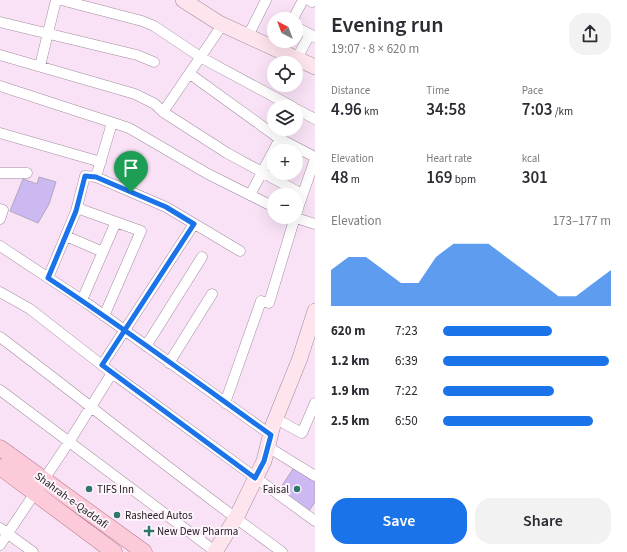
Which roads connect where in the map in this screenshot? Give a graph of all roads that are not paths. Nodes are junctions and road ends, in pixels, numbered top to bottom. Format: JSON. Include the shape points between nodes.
{"nodes":[{"id":1,"x":56,"y":0,"type":"edge"},
{"id":2,"x":61,"y":0,"type":"edge"},
{"id":3,"x":184,"y":0,"type":"edge"},
{"id":4,"x":254,"y":0,"type":"edge"},
{"id":5,"x":303,"y":0,"type":"edge"},
{"id":6,"x":309,"y":0,"type":"edge"},
{"id":7,"x":313,"y":0,"type":"edge"},
{"id":8,"x":265,"y":3,"type":"edge"},
{"id":9,"x":297,"y":12,"type":"edge"},
{"id":10,"x":0,"y":22,"type":"edge"},
{"id":11,"x":223,"y":24,"type":"junction"},
{"id":12,"x":303,"y":30,"type":"edge"},
{"id":13,"x":48,"y":34,"type":"junction"},
{"id":14,"x":312,"y":35,"type":"edge"},
{"id":15,"x":248,"y":36,"type":"junction"},
{"id":16,"x":267,"y":42,"type":"edge"},
{"id":17,"x":283,"y":48,"type":"edge"},
{"id":18,"x":0,"y":55,"type":"edge"},
{"id":19,"x":294,"y":56,"type":"edge"},
{"id":20,"x":298,"y":56,"type":"edge"},
{"id":21,"x":202,"y":58,"type":"junction"},
{"id":22,"x":303,"y":61,"type":"edge"},
{"id":23,"x":154,"y":62,"type":"dead end"},
{"id":24,"x":40,"y":66,"type":"junction"},
{"id":25,"x":315,"y":67,"type":"edge"},
{"id":26,"x":190,"y":74,"type":"junction"},
{"id":27,"x":0,"y":86,"type":"edge"},
{"id":28,"x":280,"y":100,"type":"edge"},
{"id":29,"x":163,"y":112,"type":"junction"},
{"id":30,"x":303,"y":113,"type":"edge"},
{"id":31,"x":315,"y":119,"type":"edge"},
{"id":32,"x":112,"y":122,"type":"junction"},
{"id":33,"x":0,"y":133,"type":"edge"},
{"id":34,"x":282,"y":136,"type":"edge"},
{"id":35,"x":280,"y":139,"type":"junction"},
{"id":36,"x":315,"y":158,"type":"edge"},
{"id":37,"x":101,"y":162,"type":"junction"},
{"id":38,"x":262,"y":172,"type":"junction"},
{"id":39,"x":0,"y":173,"type":"edge"},
{"id":40,"x":27,"y":173,"type":"dead end"},
{"id":41,"x":96,"y":177,"type":"junction"},
{"id":42,"x":291,"y":188,"type":"edge"},
{"id":43,"x":303,"y":191,"type":"edge"},
{"id":44,"x":250,"y":195,"type":"junction"},
{"id":45,"x":267,"y":204,"type":"edge"},
{"id":46,"x":77,"y":208,"type":"junction"},
{"id":47,"x":0,"y":209,"type":"edge"},
{"id":48,"x":0,"y":219,"type":"edge"},
{"id":49,"x":303,"y":219,"type":"edge"},
{"id":50,"x":116,"y":222,"type":"junction"},
{"id":51,"x":194,"y":224,"type":"junction"},
{"id":52,"x":293,"y":224,"type":"edge"},
{"id":53,"x":315,"y":224,"type":"edge"},
{"id":54,"x":66,"y":236,"type":"junction"},
{"id":55,"x":0,"y":246,"type":"edge"},
{"id":56,"x":240,"y":251,"type":"dead end"},
{"id":57,"x":103,"y":252,"type":"junction"},
{"id":58,"x":202,"y":257,"type":"dead end"},
{"id":59,"x":48,"y":278,"type":"junction"},
{"id":60,"x":0,"y":292,"type":"edge"},
{"id":61,"x":212,"y":294,"type":"dead end"},
{"id":62,"x":82,"y":300,"type":"junction"},
{"id":63,"x":315,"y":311,"type":"edge"},
{"id":64,"x":104,"y":316,"type":"junction"},
{"id":65,"x":125,"y":331,"type":"junction"},
{"id":66,"x":0,"y":337,"type":"edge"},
{"id":67,"x":146,"y":346,"type":"junction"},
{"id":68,"x":169,"y":362,"type":"junction"},
{"id":69,"x":102,"y":365,"type":"junction"},
{"id":70,"x":112,"y":373,"type":"junction"},
{"id":71,"x":0,"y":390,"type":"edge"},
{"id":72,"x":226,"y":403,"type":"junction"},
{"id":73,"x":315,"y":403,"type":"edge"},
{"id":74,"x":92,"y":406,"type":"junction"},
{"id":75,"x":276,"y":419,"type":"junction"},
{"id":76,"x":269,"y":441,"type":"junction"},
{"id":77,"x":69,"y":442,"type":"junction"},
{"id":78,"x":0,"y":448,"type":"edge"},
{"id":79,"x":0,"y":467,"type":"edge"},
{"id":80,"x":315,"y":476,"type":"edge"},
{"id":81,"x":255,"y":478,"type":"junction"},
{"id":82,"x":43,"y":479,"type":"junction"},
{"id":83,"x":34,"y":492,"type":"junction"},
{"id":84,"x":235,"y":518,"type":"junction"},
{"id":85,"x":315,"y":521,"type":"edge"},
{"id":86,"x":4,"y":531,"type":"edge"},
{"id":87,"x":0,"y":545,"type":"edge"},
{"id":88,"x":33,"y":552,"type":"edge"},
{"id":89,"x":114,"y":552,"type":"edge"},
{"id":90,"x":144,"y":552,"type":"edge"},
{"id":91,"x":215,"y":552,"type":"edge"},
{"id":92,"x":282,"y":552,"type":"edge"}],
"edges":[{"from":1,"to":13,"type":"street"},
{"from":2,"to":21,"type":"street","via":[[142,21]]},
{"from":3,"to":11,"type":"street"},
{"from":4,"to":8,"type":"street"},
{"from":5,"to":9,"type":"street"},
{"from":6,"to":7,"type":"street"},
{"from":8,"to":15,"type":"street"},
{"from":10,"to":13,"type":"street"},
{"from":11,"to":15,"type":"street"},
{"from":11,"to":21,"type":"street"},
{"from":12,"to":14,"type":"street"},
{"from":13,"to":23,"type":"street","via":[[136,55]]},
{"from":13,"to":24,"type":"street"},
{"from":14,"to":20,"type":"street"},
{"from":15,"to":16,"type":"street"},
{"from":17,"to":19,"type":"street"},
{"from":18,"to":24,"type":"street"},
{"from":21,"to":26,"type":"street"},
{"from":21,"to":28,"type":"street"},
{"from":22,"to":25,"type":"street"},
{"from":24,"to":29,"type":"street","via":[[135,94],[155,104]]},
{"from":26,"to":29,"type":"street"},
{"from":26,"to":35,"type":"street"},
{"from":27,"to":32,"type":"street"},
{"from":29,"to":38,"type":"street"},
{"from":30,"to":31,"type":"street"},
{"from":32,"to":37,"type":"street"},
{"from":32,"to":44,"type":"street","via":[[129,128]]},
{"from":33,"to":37,"type":"street"},
{"from":34,"to":35,"type":"street"},
{"from":35,"to":36,"type":"street"},
{"from":35,"to":38,"type":"street"},
{"from":36,"to":43,"type":"street"},
{"from":37,"to":41,"type":"street"},
{"from":38,"to":42,"type":"street"},
{"from":38,"to":44,"type":"street"},
{"from":39,"to":40,"type":"street"},
{"from":41,"to":46,"type":"street","via":[[85,176]]},
{"from":41,"to":51,"type":"street","via":[[166,207]]},
{"from":44,"to":45,"type":"street"},
{"from":46,"to":50,"type":"street"},
{"from":46,"to":54,"type":"street"},
{"from":47,"to":48,"type":"street","via":[[3,210]]},
{"from":49,"to":53,"type":"street"},
{"from":50,"to":57,"type":"street"},
{"from":50,"to":64,"type":"street","via":[[141,231]]},
{"from":51,"to":56,"type":"street"},
{"from":51,"to":65,"type":"street"},
{"from":52,"to":72,"type":"street","via":[[268,303],[261,301]]},
{"from":54,"to":57,"type":"street"},
{"from":54,"to":59,"type":"street"},
{"from":55,"to":59,"type":"street"},
{"from":57,"to":62,"type":"street"},
{"from":58,"to":67,"type":"street"},
{"from":59,"to":62,"type":"street"},
{"from":60,"to":69,"type":"street","via":[[30,309]]},
{"from":61,"to":68,"type":"street"},
{"from":62,"to":64,"type":"street"},
{"from":63,"to":75,"type":"street"},
{"from":64,"to":65,"type":"street"},
{"from":65,"to":67,"type":"street"},
{"from":65,"to":69,"type":"street"},
{"from":66,"to":74,"type":"street"},
{"from":67,"to":68,"type":"street"},
{"from":68,"to":72,"type":"street"},
{"from":69,"to":70,"type":"street"},
{"from":70,"to":74,"type":"street"},
{"from":70,"to":81,"type":"street"},
{"from":71,"to":77,"type":"street"},
{"from":72,"to":76,"type":"street"},
{"from":73,"to":75,"type":"street","via":[[302,432]]},
{"from":74,"to":77,"type":"street"},
{"from":74,"to":84,"type":"street"},
{"from":75,"to":76,"type":"street"},
{"from":76,"to":80,"type":"street"},
{"from":76,"to":81,"type":"street","via":[[264,461]]},
{"from":77,"to":82,"type":"street"},
{"from":77,"to":91,"type":"street"},
{"from":78,"to":82,"type":"main road","name":"Shahrah-e-Qaddafi"},
{"from":79,"to":83,"type":"main road","name":"Shahrah-e-Qaddafi"},
{"from":81,"to":84,"type":"street"},
{"from":81,"to":85,"type":"street"},
{"from":82,"to":83,"type":"street"},
{"from":82,"to":90,"type":"main road","name":"Shahrah-e-Qaddafi"},
{"from":83,"to":86,"type":"street"},
{"from":83,"to":89,"type":"main road","name":"Shahrah-e-Qaddafi"},
{"from":84,"to":91,"type":"street"},
{"from":84,"to":92,"type":"street"},
{"from":86,"to":87,"type":"street"},
{"from":86,"to":88,"type":"street"}]}
